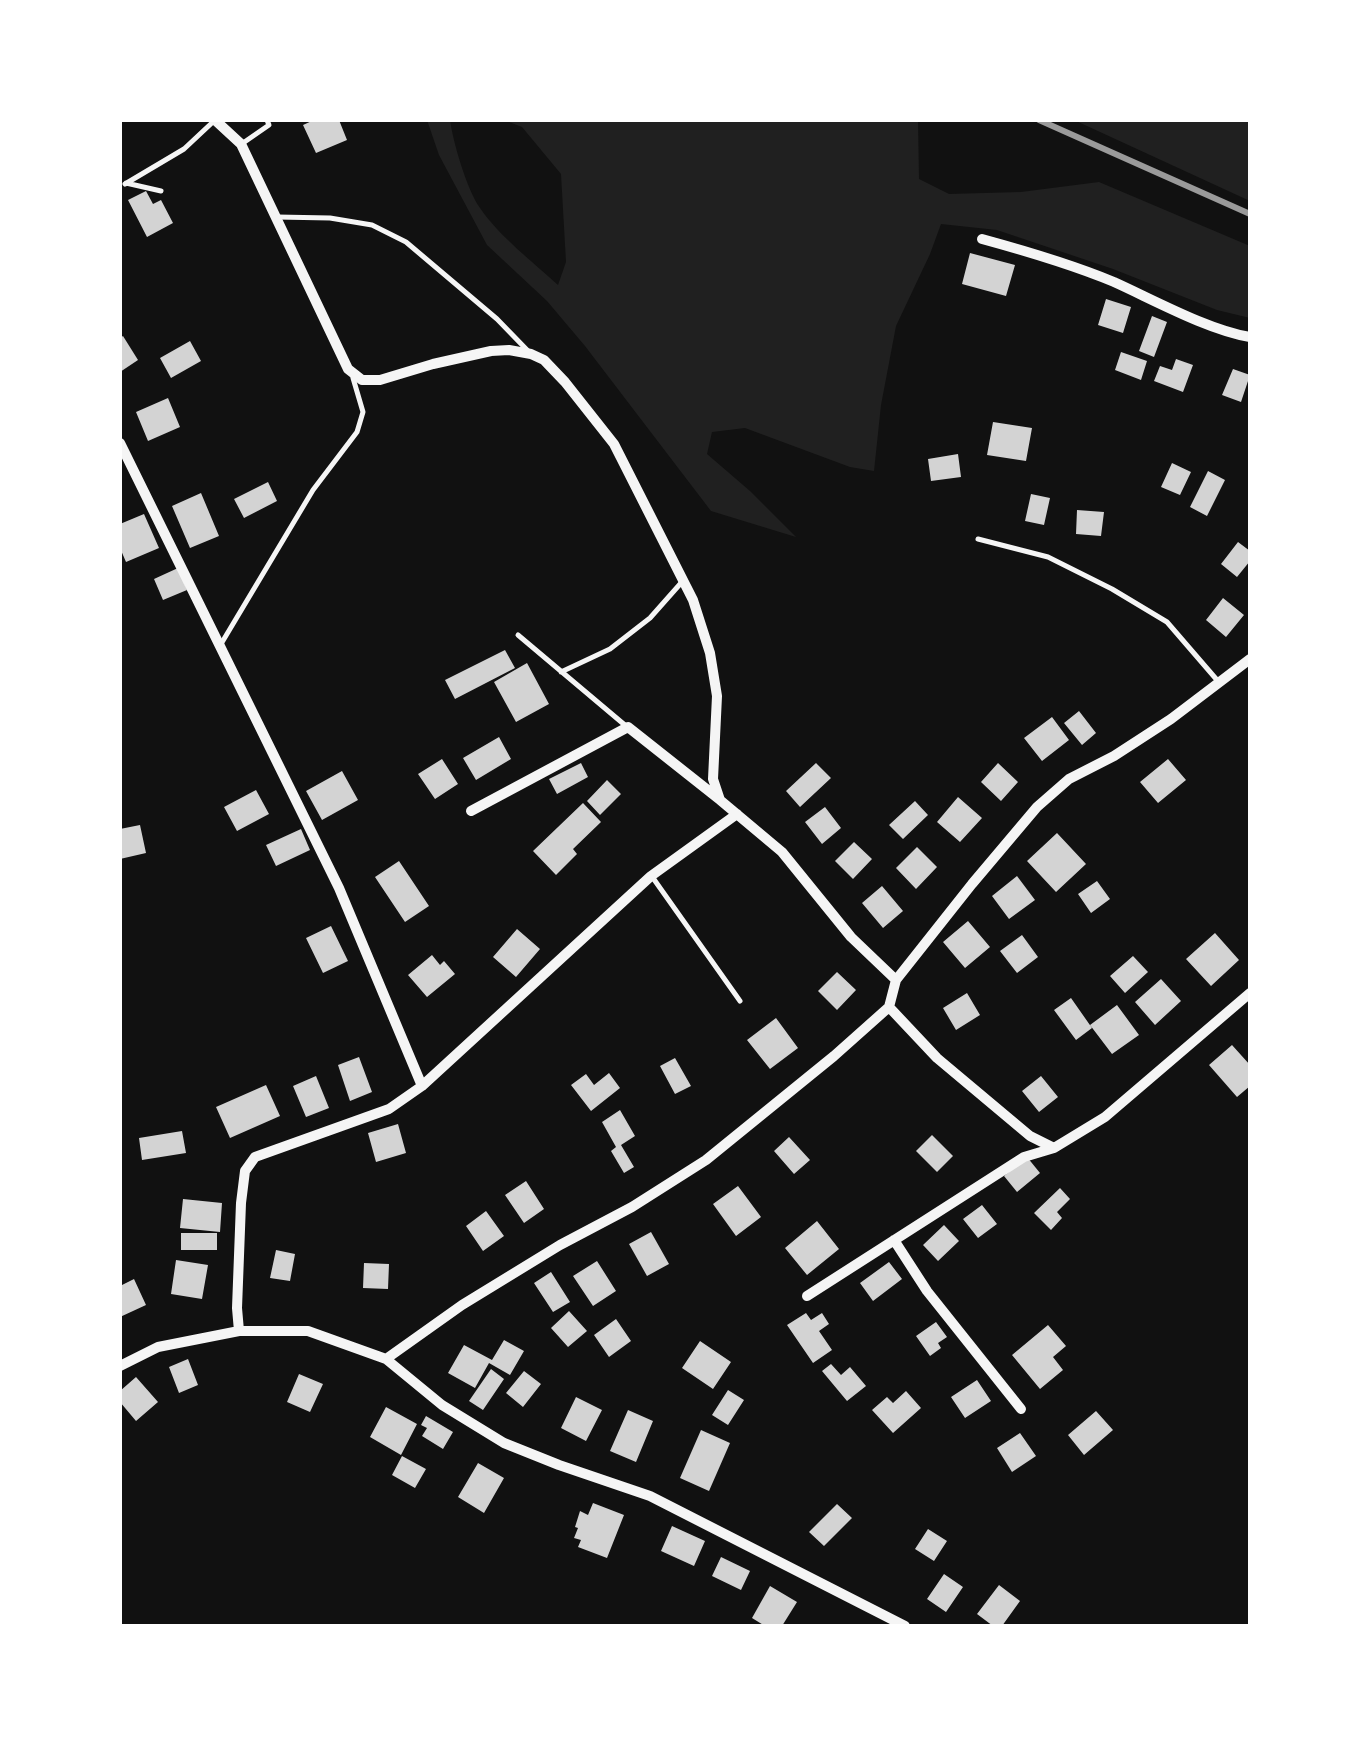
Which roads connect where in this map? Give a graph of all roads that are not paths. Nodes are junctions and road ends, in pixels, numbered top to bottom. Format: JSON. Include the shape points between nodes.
{"nodes":[{"id":1,"x":215,"y":120,"type":"edge"},
{"id":2,"x":267,"y":120,"type":"edge"},
{"id":3,"x":241,"y":144,"type":"junction"},
{"id":4,"x":122,"y":182,"type":"edge"},
{"id":5,"x":161,"y":191,"type":"dead end"},
{"id":6,"x":276,"y":217,"type":"junction"},
{"id":7,"x":982,"y":238,"type":"dead end"},
{"id":8,"x":1250,"y":337,"type":"edge"},
{"id":9,"x":531,"y":354,"type":"junction"},
{"id":10,"x":352,"y":375,"type":"junction"},
{"id":11,"x":120,"y":443,"type":"edge"},
{"id":12,"x":978,"y":539,"type":"dead end"},
{"id":13,"x":683,"y":581,"type":"junction"},
{"id":14,"x":518,"y":634,"type":"dead end"},
{"id":15,"x":221,"y":645,"type":"junction"},
{"id":16,"x":1250,"y":659,"type":"edge"},
{"id":17,"x":561,"y":672,"type":"junction"},
{"id":18,"x":1220,"y":682,"type":"junction"},
{"id":19,"x":628,"y":728,"type":"junction"},
{"id":20,"x":720,"y":800,"type":"junction"},
{"id":21,"x":471,"y":811,"type":"dead end"},
{"id":22,"x":736,"y":814,"type":"junction"},
{"id":23,"x":651,"y":876,"type":"junction"},
{"id":24,"x":896,"y":980,"type":"junction"},
{"id":25,"x":1250,"y":992,"type":"edge"},
{"id":26,"x":740,"y":1001,"type":"dead end"},
{"id":27,"x":889,"y":1007,"type":"junction"},
{"id":28,"x":422,"y":1086,"type":"junction"},
{"id":29,"x":1054,"y":1148,"type":"junction"},
{"id":30,"x":894,"y":1240,"type":"junction"},
{"id":31,"x":808,"y":1296,"type":"dead end"},
{"id":32,"x":239,"y":1331,"type":"junction"},
{"id":33,"x":386,"y":1359,"type":"junction"},
{"id":34,"x":120,"y":1366,"type":"edge"},
{"id":35,"x":1021,"y":1409,"type":"dead end"},
{"id":36,"x":905,"y":1626,"type":"edge"}],
"edges":[{"from":1,"to":3,"type":"street"},
{"from":1,"to":4,"type":"lane","via":[[184,149]]},
{"from":2,"to":3,"type":"lane","via":[[269,125]]},
{"from":3,"to":6,"type":"street"},
{"from":4,"to":5,"type":"lane"},
{"from":6,"to":9,"type":"lane","via":[[372,225],[406,242]]},
{"from":6,"to":10,"type":"street"},
{"from":7,"to":8,"type":"street"},
{"from":9,"to":10,"type":"street","via":[[491,351],[380,380]]},
{"from":9,"to":13,"type":"street","via":[[565,382],[614,444]]},
{"from":10,"to":15,"type":"lane","via":[[363,412],[357,432],[313,490]]},
{"from":11,"to":15,"type":"street"},
{"from":12,"to":18,"type":"lane","via":[[1048,557],[1126,597],[1167,622]]},
{"from":13,"to":17,"type":"lane","via":[[610,648]]},
{"from":13,"to":20,"type":"street","via":[[710,654],[717,696],[713,778]]},
{"from":14,"to":17,"type":"lane"},
{"from":15,"to":28,"type":"street","via":[[339,888]]},
{"from":16,"to":18,"type":"street"},
{"from":17,"to":19,"type":"lane"},
{"from":18,"to":24,"type":"street","via":[[1069,779],[1037,807]]},
{"from":19,"to":20,"type":"street"},
{"from":19,"to":21,"type":"street"},
{"from":20,"to":22,"type":"street"},
{"from":22,"to":23,"type":"street"},
{"from":22,"to":24,"type":"street","via":[[782,852]]},
{"from":23,"to":26,"type":"lane"},
{"from":23,"to":28,"type":"street"},
{"from":24,"to":27,"type":"street"},
{"from":25,"to":29,"type":"street","via":[[1105,1117]]},
{"from":27,"to":29,"type":"street","via":[[936,1058],[1030,1136]]},
{"from":27,"to":33,"type":"street","via":[[706,1160],[462,1304]]},
{"from":28,"to":32,"type":"street","via":[[389,1108],[254,1157],[241,1204]]},
{"from":29,"to":30,"type":"street","via":[[1024,1157]]},
{"from":30,"to":31,"type":"street"},
{"from":30,"to":35,"type":"street"},
{"from":32,"to":33,"type":"street","via":[[308,1332]]},
{"from":32,"to":34,"type":"street","via":[[158,1347]]},
{"from":33,"to":36,"type":"street","via":[[442,1405],[504,1442],[650,1496]]}]}
